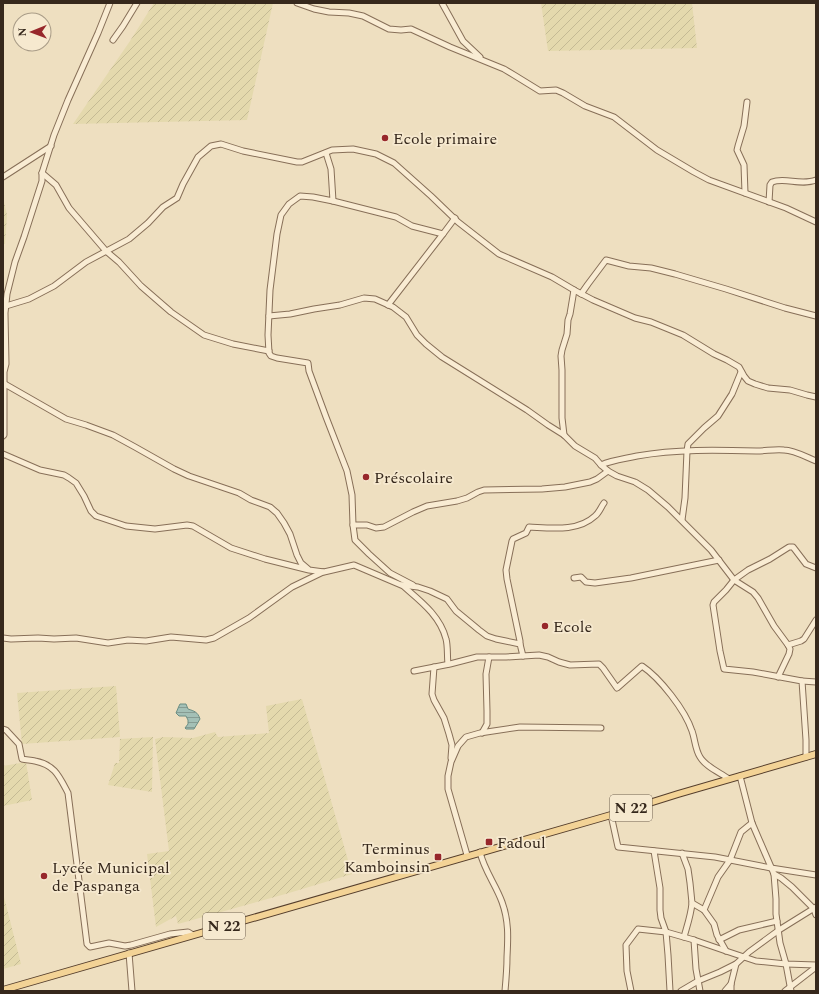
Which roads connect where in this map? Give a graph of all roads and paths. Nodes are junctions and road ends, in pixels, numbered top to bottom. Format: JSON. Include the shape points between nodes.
{"nodes":[{"id":1,"x":110,"y":3,"type":"edge"},
{"id":2,"x":137,"y":3,"type":"edge"},
{"id":3,"x":298,"y":3,"type":"edge"},
{"id":4,"x":442,"y":3,"type":"edge"},
{"id":5,"x":114,"y":40,"type":"dead end"},
{"id":6,"x":484,"y":60,"type":"junction"},
{"id":7,"x":747,"y":102,"type":"dead end"},
{"id":8,"x":51,"y":146,"type":"junction"},
{"id":9,"x":326,"y":153,"type":"junction"},
{"id":10,"x":42,"y":173,"type":"junction"},
{"id":11,"x":3,"y":177,"type":"edge"},
{"id":12,"x":816,"y":180,"type":"edge"},
{"id":13,"x":745,"y":193,"type":"junction"},
{"id":14,"x":333,"y":202,"type":"junction"},
{"id":15,"x":769,"y":202,"type":"junction"},
{"id":16,"x":455,"y":218,"type":"junction"},
{"id":17,"x":816,"y":222,"type":"edge"},
{"id":18,"x":443,"y":234,"type":"junction"},
{"id":19,"x":106,"y":251,"type":"junction"},
{"id":20,"x":574,"y":290,"type":"junction"},
{"id":21,"x":581,"y":294,"type":"junction"},
{"id":22,"x":388,"y":305,"type":"junction"},
{"id":23,"x":6,"y":306,"type":"junction"},
{"id":24,"x":269,"y":316,"type":"junction"},
{"id":25,"x":816,"y":316,"type":"edge"},
{"id":26,"x":269,"y":351,"type":"junction"},
{"id":27,"x":741,"y":372,"type":"junction"},
{"id":28,"x":3,"y":383,"type":"edge"},
{"id":29,"x":816,"y":397,"type":"edge"},
{"id":30,"x":564,"y":435,"type":"junction"},
{"id":31,"x":3,"y":436,"type":"edge"},
{"id":32,"x":687,"y":451,"type":"junction"},
{"id":33,"x":3,"y":454,"type":"edge"},
{"id":34,"x":816,"y":461,"type":"edge"},
{"id":35,"x":601,"y":465,"type":"junction"},
{"id":36,"x":608,"y":471,"type":"junction"},
{"id":37,"x":604,"y":503,"type":"dead end"},
{"id":38,"x":682,"y":520,"type":"junction"},
{"id":39,"x":353,"y":525,"type":"junction"},
{"id":40,"x":719,"y":560,"type":"junction"},
{"id":41,"x":816,"y":568,"type":"edge"},
{"id":42,"x":309,"y":570,"type":"junction"},
{"id":43,"x":324,"y":572,"type":"junction"},
{"id":44,"x":574,"y":578,"type":"dead end"},
{"id":45,"x":734,"y":580,"type":"junction"},
{"id":46,"x":401,"y":585,"type":"junction"},
{"id":47,"x":418,"y":588,"type":"junction"},
{"id":48,"x":816,"y":620,"type":"edge"},
{"id":49,"x":3,"y":638,"type":"edge"},
{"id":50,"x":520,"y":644,"type":"junction"},
{"id":51,"x":788,"y":645,"type":"junction"},
{"id":52,"x":523,"y":656,"type":"junction"},
{"id":53,"x":489,"y":657,"type":"junction"},
{"id":54,"x":448,"y":664,"type":"junction"},
{"id":55,"x":434,"y":667,"type":"junction"},
{"id":56,"x":414,"y":671,"type":"dead end"},
{"id":57,"x":778,"y":677,"type":"junction"},
{"id":58,"x":802,"y":681,"type":"junction"},
{"id":59,"x":816,"y":682,"type":"edge"},
{"id":60,"x":601,"y":728,"type":"dead end"},
{"id":61,"x":3,"y":729,"type":"edge"},
{"id":62,"x":482,"y":733,"type":"junction"},
{"id":63,"x":816,"y":754,"type":"edge"},
{"id":64,"x":806,"y":757,"type":"junction"},
{"id":65,"x":451,"y":762,"type":"junction"},
{"id":66,"x":740,"y":776,"type":"junction"},
{"id":67,"x":729,"y":779,"type":"junction"},
{"id":68,"x":611,"y":814,"type":"junction"},
{"id":69,"x":752,"y":823,"type":"junction"},
{"id":70,"x":654,"y":851,"type":"junction"},
{"id":71,"x":480,"y":852,"type":"junction"},
{"id":72,"x":682,"y":853,"type":"junction"},
{"id":73,"x":466,"y":856,"type":"junction"},
{"id":74,"x":730,"y":860,"type":"junction"},
{"id":75,"x":771,"y":868,"type":"junction"},
{"id":76,"x":774,"y":874,"type":"junction"},
{"id":77,"x":816,"y":875,"type":"edge"},
{"id":78,"x":692,"y":904,"type":"junction"},
{"id":79,"x":815,"y":908,"type":"edge"},
{"id":80,"x":704,"y":910,"type":"junction"},
{"id":81,"x":816,"y":915,"type":"edge"},
{"id":82,"x":777,"y":921,"type":"junction"},
{"id":83,"x":779,"y":930,"type":"junction"},
{"id":84,"x":666,"y":932,"type":"junction"},
{"id":85,"x":193,"y":935,"type":"junction"},
{"id":86,"x":684,"y":937,"type":"junction"},
{"id":87,"x":694,"y":940,"type":"junction"},
{"id":88,"x":719,"y":940,"type":"junction"},
{"id":89,"x":726,"y":951,"type":"junction"},
{"id":90,"x":128,"y":953,"type":"junction"},
{"id":91,"x":743,"y":956,"type":"junction"},
{"id":92,"x":736,"y":964,"type":"junction"},
{"id":93,"x":786,"y":964,"type":"junction"},
{"id":94,"x":816,"y":966,"type":"edge"},
{"id":95,"x":698,"y":981,"type":"junction"},
{"id":96,"x":731,"y":984,"type":"junction"},
{"id":97,"x":790,"y":989,"type":"edge"},
{"id":98,"x":3,"y":990,"type":"edge"},
{"id":99,"x":132,"y":991,"type":"edge"},
{"id":100,"x":505,"y":991,"type":"edge"},
{"id":101,"x":631,"y":991,"type":"edge"},
{"id":102,"x":670,"y":991,"type":"edge"},
{"id":103,"x":681,"y":991,"type":"edge"},
{"id":104,"x":700,"y":991,"type":"edge"},
{"id":105,"x":725,"y":991,"type":"edge"},
{"id":106,"x":731,"y":991,"type":"edge"},
{"id":107,"x":784,"y":991,"type":"edge"}],
"edges":[{"from":1,"to":8,"type":"street"},
{"from":2,"to":5,"type":"street"},
{"from":3,"to":6,"type":"street","via":[[329,12],[350,12],[389,29],[412,29]]},
{"from":4,"to":6,"type":"street","via":[[463,41]]},
{"from":6,"to":13,"type":"street","via":[[540,91],[556,90],[585,106],[614,117],[657,150],[694,172]]},
{"from":7,"to":13,"type":"street","via":[[737,150],[744,165]]},
{"from":8,"to":10,"type":"street"},
{"from":8,"to":11,"type":"street"},
{"from":9,"to":14,"type":"street","via":[[331,169]]},
{"from":9,"to":16,"type":"street","via":[[332,150],[353,149],[376,154],[394,162]]},
{"from":9,"to":19,"type":"street","via":[[297,162],[221,144],[211,146],[198,158],[177,198],[163,207],[129,239]]},
{"from":10,"to":19,"type":"street","via":[[56,184],[69,208]]},
{"from":10,"to":23,"type":"street","via":[[42,181],[13,269]]},
{"from":12,"to":15,"type":"street","via":[[776,180],[770,185]]},
{"from":13,"to":15,"type":"street"},
{"from":14,"to":18,"type":"street","via":[[396,217],[412,226]]},
{"from":14,"to":24,"type":"street","via":[[313,196],[300,196],[289,204],[281,215],[270,290]]},
{"from":15,"to":17,"type":"street"},
{"from":16,"to":18,"type":"street"},
{"from":16,"to":20,"type":"street","via":[[500,254],[552,277]]},
{"from":18,"to":22,"type":"street"},
{"from":19,"to":23,"type":"street","via":[[86,262],[54,286],[29,299]]},
{"from":19,"to":26,"type":"street","via":[[171,312],[204,335]]},
{"from":20,"to":21,"type":"street"},
{"from":20,"to":30,"type":"street","via":[[561,356]]},
{"from":21,"to":25,"type":"street","via":[[606,260],[651,268],[726,288]]},
{"from":21,"to":27,"type":"street","via":[[635,318],[683,335],[739,367]]},
{"from":22,"to":24,"type":"street","via":[[375,299],[364,298],[340,305]]},
{"from":22,"to":30,"type":"street","via":[[406,317],[417,335],[442,357]]},
{"from":23,"to":28,"type":"street","via":[[6,364]]},
{"from":24,"to":26,"type":"street"},
{"from":26,"to":39,"type":"street","via":[[271,356],[308,363],[347,471],[352,495]]},
{"from":27,"to":29,"type":"street","via":[[748,381],[755,384]]},
{"from":27,"to":32,"type":"street","via":[[732,394],[718,416],[688,444]]},
{"from":28,"to":31,"type":"street"},
{"from":28,"to":42,"type":"street","via":[[66,419],[112,435],[189,476],[239,493],[270,508],[284,523],[297,555]]},
{"from":30,"to":35,"type":"street"},
{"from":32,"to":34,"type":"street","via":[[783,449]]},
{"from":32,"to":35,"type":"street","via":[[625,458]]},
{"from":32,"to":38,"type":"street"},
{"from":33,"to":42,"type":"street","via":[[40,470],[69,478],[76,483],[96,516],[126,526],[155,529],[193,526],[231,548]]},
{"from":35,"to":36,"type":"street"},
{"from":36,"to":38,"type":"street","via":[[641,485]]},
{"from":36,"to":39,"type":"street","via":[[590,482],[565,487],[484,490],[457,501],[427,506],[384,527]]},
{"from":37,"to":50,"type":"street","via":[[596,516],[582,524],[569,528],[529,527],[526,533],[513,539],[507,574]]},
{"from":38,"to":40,"type":"street"},
{"from":39,"to":47,"type":"street","via":[[356,540],[369,554],[390,573]]},
{"from":40,"to":44,"type":"street","via":[[595,583],[586,582],[581,577]]},
{"from":40,"to":45,"type":"street"},
{"from":41,"to":45,"type":"street","via":[[806,564],[793,547]]},
{"from":42,"to":43,"type":"street"},
{"from":43,"to":46,"type":"street","via":[[354,565]]},
{"from":43,"to":49,"type":"street","via":[[292,586],[249,618],[206,640],[171,637],[108,643],[76,638]]},
{"from":45,"to":51,"type":"street","via":[[758,598]]},
{"from":45,"to":57,"type":"street","via":[[713,606],[724,669]]},
{"from":46,"to":47,"type":"street"},
{"from":46,"to":54,"type":"street","via":[[426,606],[440,625],[446,639]]},
{"from":47,"to":50,"type":"street","via":[[447,599],[456,611],[487,636]]},
{"from":48,"to":51,"type":"street","via":[[802,641]]},
{"from":50,"to":52,"type":"street"},
{"from":51,"to":57,"type":"street","via":[[789,654]]},
{"from":52,"to":53,"type":"street"},
{"from":52,"to":67,"type":"street","via":[[539,655],[570,665],[598,664],[617,688],[642,666],[651,672],[688,719],[700,758],[711,769]]},
{"from":53,"to":54,"type":"street","via":[[477,657]]},
{"from":53,"to":62,"type":"street","via":[[486,674],[487,724]]},
{"from":54,"to":55,"type":"street"},
{"from":55,"to":56,"type":"street"},
{"from":55,"to":65,"type":"street","via":[[432,694],[449,734],[452,745]]},
{"from":57,"to":58,"type":"street"},
{"from":58,"to":59,"type":"street"},
{"from":58,"to":64,"type":"street"},
{"from":60,"to":62,"type":"street","via":[[520,727]]},
{"from":61,"to":85,"type":"street","via":[[19,744],[22,759],[52,767],[68,793],[87,944],[90,946],[110,943],[125,946],[170,934],[188,932]]},
{"from":62,"to":65,"type":"street","via":[[466,737],[458,746]]},
{"from":63,"to":64,"type":"main road","number":"N 22"},
{"from":64,"to":66,"type":"main road","number":"N 22"},
{"from":65,"to":73,"type":"street","via":[[448,789]]},
{"from":66,"to":67,"type":"main road","number":"N 22"},
{"from":66,"to":69,"type":"street"},
{"from":67,"to":68,"type":"main road","number":"N 22"},
{"from":68,"to":70,"type":"street","via":[[618,846]]},
{"from":68,"to":71,"type":"main road","number":"N 22"},
{"from":69,"to":74,"type":"street","via":[[741,832]]},
{"from":69,"to":75,"type":"street"},
{"from":70,"to":72,"type":"street"},
{"from":70,"to":84,"type":"street","via":[[660,888],[661,918]]},
{"from":71,"to":73,"type":"main road","number":"N 22"},
{"from":71,"to":100,"type":"street","via":[[486,871],[502,903],[507,924]]},
{"from":72,"to":74,"type":"street"},
{"from":72,"to":78,"type":"street","via":[[688,869]]},
{"from":73,"to":85,"type":"main road","number":"N 22"},
{"from":74,"to":75,"type":"street"},
{"from":74,"to":80,"type":"street","via":[[718,877]]},
{"from":75,"to":76,"type":"street"},
{"from":75,"to":77,"type":"street"},
{"from":76,"to":79,"type":"street"},
{"from":76,"to":82,"type":"street"},
{"from":78,"to":80,"type":"street"},
{"from":78,"to":86,"type":"street"},
{"from":79,"to":81,"type":"street"},
{"from":79,"to":83,"type":"street"},
{"from":80,"to":88,"type":"street","via":[[714,924]]},
{"from":82,"to":83,"type":"street"},
{"from":82,"to":88,"type":"street","via":[[739,930]]},
{"from":83,"to":91,"type":"street"},
{"from":83,"to":93,"type":"street"},
{"from":84,"to":86,"type":"street"},
{"from":84,"to":101,"type":"street","via":[[638,929],[627,942],[627,971]]},
{"from":84,"to":102,"type":"street"},
{"from":85,"to":90,"type":"main road","number":"N 22"},
{"from":86,"to":87,"type":"street"},
{"from":87,"to":89,"type":"street"},
{"from":87,"to":95,"type":"street"},
{"from":88,"to":89,"type":"street"},
{"from":89,"to":91,"type":"street"},
{"from":90,"to":98,"type":"main road","number":"N 22"},
{"from":90,"to":99,"type":"street"},
{"from":91,"to":92,"type":"street"},
{"from":91,"to":93,"type":"street","via":[[756,961]]},
{"from":92,"to":95,"type":"street"},
{"from":92,"to":96,"type":"street"},
{"from":93,"to":94,"type":"street"},
{"from":93,"to":97,"type":"street"},
{"from":94,"to":97,"type":"street"},
{"from":95,"to":103,"type":"street"},
{"from":95,"to":104,"type":"street"},
{"from":96,"to":105,"type":"street"},
{"from":96,"to":106,"type":"street"},
{"from":97,"to":107,"type":"street"}]}
